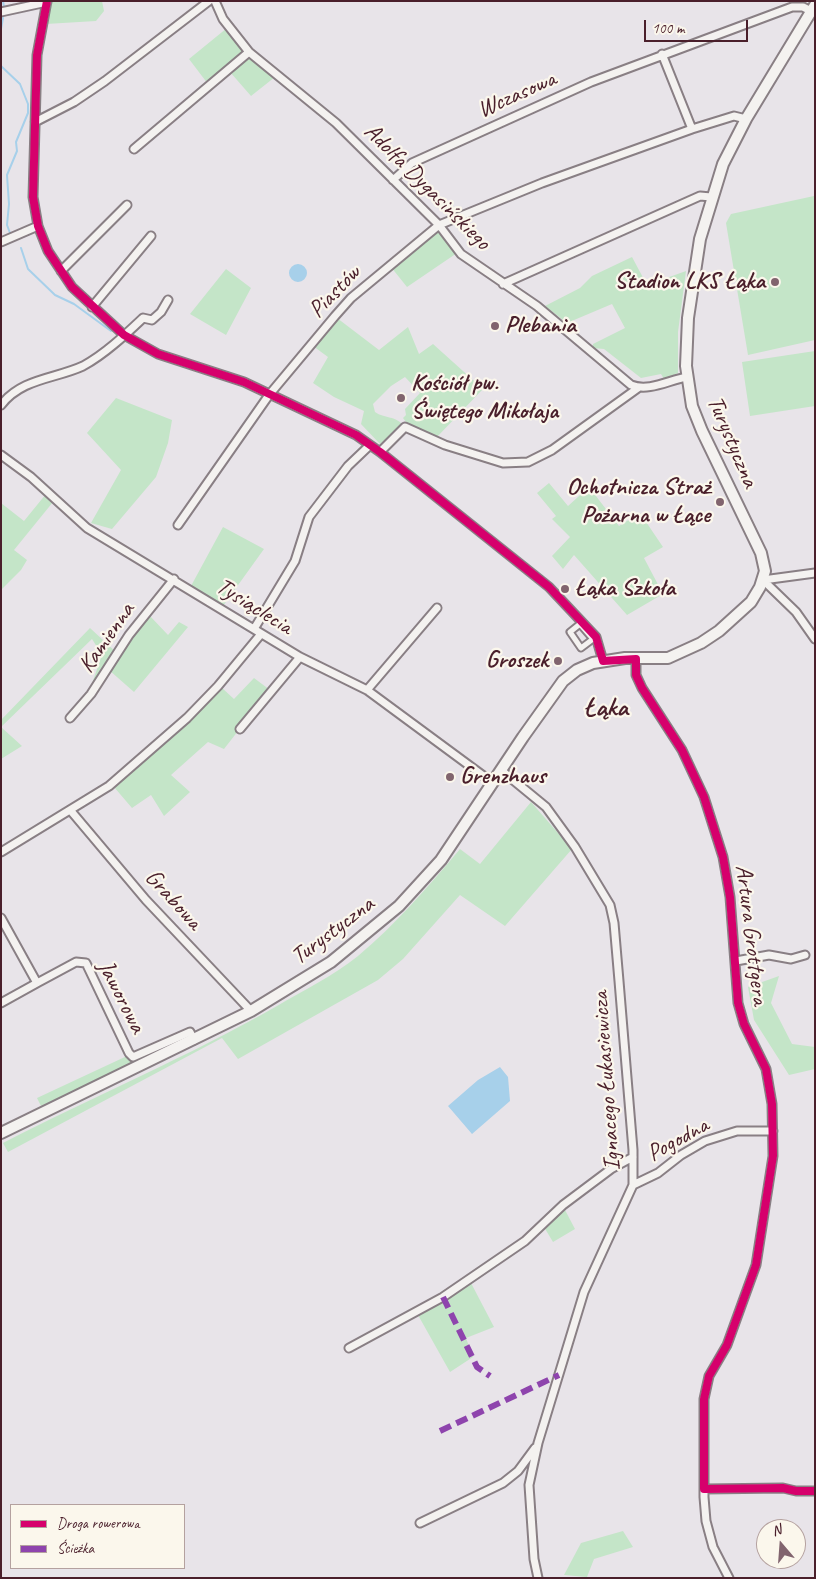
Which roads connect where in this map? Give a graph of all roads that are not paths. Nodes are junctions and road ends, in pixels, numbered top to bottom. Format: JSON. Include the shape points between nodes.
{"nodes":[{"id":1,"x":209,"y":1,"type":"edge"},
{"id":2,"x":215,"y":1,"type":"edge"},
{"id":3,"x":47,"y":2,"type":"edge"},
{"id":4,"x":813,"y":8,"type":"edge"},
{"id":5,"x":1,"y":12,"type":"edge"},
{"id":6,"x":249,"y":52,"type":"junction"},
{"id":7,"x":662,"y":54,"type":"junction"},
{"id":8,"x":746,"y":119,"type":"junction"},
{"id":9,"x":35,"y":122,"type":"junction"},
{"id":10,"x":692,"y":129,"type":"junction"},
{"id":11,"x":134,"y":149,"type":"dead end"},
{"id":12,"x":393,"y":180,"type":"junction"},
{"id":13,"x":711,"y":197,"type":"junction"},
{"id":14,"x":127,"y":205,"type":"dead end"},
{"id":15,"x":38,"y":226,"type":"junction"},
{"id":16,"x":439,"y":226,"type":"junction"},
{"id":17,"x":152,"y":236,"type":"dead end"},
{"id":18,"x":1,"y":242,"type":"edge"},
{"id":19,"x":61,"y":271,"type":"junction"},
{"id":20,"x":503,"y":284,"type":"junction"},
{"id":21,"x":168,"y":300,"type":"dead end"},
{"id":22,"x":92,"y":307,"type":"junction"},
{"id":23,"x":124,"y":335,"type":"junction"},
{"id":24,"x":687,"y":377,"type":"junction"},
{"id":25,"x":638,"y":388,"type":"junction"},
{"id":26,"x":269,"y":396,"type":"junction"},
{"id":27,"x":1,"y":405,"type":"edge"},
{"id":28,"x":370,"y":445,"type":"junction"},
{"id":29,"x":380,"y":452,"type":"junction"},
{"id":30,"x":1,"y":455,"type":"edge"},
{"id":31,"x":178,"y":524,"type":"dead end"},
{"id":32,"x":815,"y":572,"type":"edge"},
{"id":33,"x":174,"y":579,"type":"junction"},
{"id":34,"x":763,"y":580,"type":"junction"},
{"id":35,"x":437,"y":608,"type":"dead end"},
{"id":36,"x":254,"y":629,"type":"junction"},
{"id":37,"x":570,"y":632,"type":"joint"},
{"id":38,"x":261,"y":634,"type":"junction"},
{"id":39,"x":815,"y":639,"type":"edge"},
{"id":40,"x":300,"y":657,"type":"junction"},
{"id":41,"x":636,"y":659,"type":"junction"},
{"id":42,"x":603,"y":661,"type":"junction"},
{"id":43,"x":367,"y":690,"type":"junction"},
{"id":44,"x":70,"y":718,"type":"dead end"},
{"id":45,"x":240,"y":730,"type":"dead end"},
{"id":46,"x":501,"y":770,"type":"junction"},
{"id":47,"x":493,"y":783,"type":"junction"},
{"id":48,"x":71,"y":810,"type":"junction"},
{"id":49,"x":1,"y":852,"type":"edge"},
{"id":50,"x":1,"y":918,"type":"edge"},
{"id":51,"x":805,"y":955,"type":"dead end"},
{"id":52,"x":736,"y":961,"type":"junction"},
{"id":53,"x":37,"y":983,"type":"junction"},
{"id":54,"x":1,"y":1003,"type":"edge"},
{"id":55,"x":252,"y":1011,"type":"junction"},
{"id":56,"x":194,"y":1040,"type":"junction"},
{"id":57,"x":773,"y":1131,"type":"junction"},
{"id":58,"x":1,"y":1133,"type":"edge"},
{"id":59,"x":633,"y":1157,"type":"junction"},
{"id":60,"x":633,"y":1186,"type":"junction"},
{"id":61,"x":349,"y":1348,"type":"dead end"},
{"id":62,"x":538,"y":1443,"type":"junction"},
{"id":63,"x":704,"y":1489,"type":"junction"},
{"id":64,"x":815,"y":1491,"type":"edge"},
{"id":65,"x":420,"y":1523,"type":"dead end"},
{"id":66,"x":538,"y":1578,"type":"edge"},
{"id":67,"x":730,"y":1578,"type":"edge"}],
"edges":[{"from":1,"to":9,"type":"street","via":[[105,82]]},
{"from":2,"to":6,"type":"street","name":"Adolfa Dygasińskiego","via":[[223,18]]},
{"from":3,"to":5,"type":"street"},
{"from":3,"to":9,"type":"street","via":[[37,55]]},
{"from":4,"to":7,"type":"street","name":"Wczasowa","via":[[792,7]]},
{"from":4,"to":8,"type":"main road","name":"Turystyczna"},
{"from":6,"to":11,"type":"street"},
{"from":6,"to":12,"type":"street","name":"Adolfa Dygasińskiego","via":[[336,123]]},
{"from":7,"to":10,"type":"street"},
{"from":7,"to":12,"type":"street","name":"Wczasowa","via":[[591,82],[412,163]]},
{"from":8,"to":10,"type":"street","via":[[734,116]]},
{"from":8,"to":13,"type":"main road","name":"Turystyczna"},
{"from":9,"to":15,"type":"street","via":[[33,197]]},
{"from":10,"to":16,"type":"street","via":[[542,183]]},
{"from":12,"to":16,"type":"street","name":"Adolfa Dygasińskiego"},
{"from":13,"to":20,"type":"street","via":[[700,196]]},
{"from":13,"to":24,"type":"main road","name":"Turystyczna","via":[[690,300]]},
{"from":14,"to":19,"type":"street"},
{"from":15,"to":18,"type":"street"},
{"from":15,"to":19,"type":"street"},
{"from":16,"to":20,"type":"street","name":"Adolfa Dygasińskiego","via":[[461,254]]},
{"from":16,"to":26,"type":"street","name":"Piastów","via":[[351,298]]},
{"from":17,"to":22,"type":"street"},
{"from":19,"to":22,"type":"street"},
{"from":20,"to":25,"type":"street","name":"Adolfa Dygasińskiego","via":[[536,306]]},
{"from":21,"to":23,"type":"street","via":[[152,320],[143,318]]},
{"from":22,"to":23,"type":"street"},
{"from":23,"to":26,"type":"street","via":[[158,354],[244,382]]},
{"from":23,"to":27,"type":"street","via":[[82,366],[25,385]]},
{"from":24,"to":25,"type":"street"},
{"from":24,"to":34,"type":"main road","name":"Turystyczna","via":[[692,406],[702,431],[761,553],[765,571]]},
{"from":25,"to":29,"type":"street","via":[[552,450],[528,462],[495,461],[445,445],[405,427]]},
{"from":26,"to":28,"type":"street","via":[[356,435]]},
{"from":26,"to":31,"type":"street","name":"Piastów"},
{"from":28,"to":29,"type":"street"},
{"from":28,"to":36,"type":"street","via":[[348,466],[309,517],[294,561]]},
{"from":29,"to":42,"type":"street","via":[[549,587],[596,637]]},
{"from":30,"to":33,"type":"street","name":"Tysiąclecia","via":[[31,477],[87,528]]},
{"from":32,"to":34,"type":"street"},
{"from":33,"to":36,"type":"street","name":"Tysiąclecia"},
{"from":33,"to":44,"type":"street","name":"Kamienna"},
{"from":34,"to":39,"type":"street","via":[[796,612]]},
{"from":34,"to":41,"type":"main road","via":[[751,602],[719,631],[695,646],[668,658]]},
{"from":35,"to":43,"type":"street"},
{"from":36,"to":38,"type":"street","name":"Tysiąclecia"},
{"from":37,"to":37,"type":"street","via":[[581,648],[593,640],[580,624]]},
{"from":38,"to":40,"type":"street","name":"Tysiąclecia"},
{"from":38,"to":48,"type":"street","via":[[187,718],[109,786]]},
{"from":40,"to":43,"type":"street","name":"Tysiąclecia"},
{"from":40,"to":45,"type":"street"},
{"from":41,"to":42,"type":"main road","name":"Turystyczna"},
{"from":41,"to":52,"type":"street","name":"Artura Grottgera","via":[[636,675],[642,688],[682,750],[704,797],[723,857]]},
{"from":42,"to":46,"type":"main road","name":"Turystyczna","via":[[577,670],[563,681]]},
{"from":43,"to":47,"type":"street","name":"Tysiąclecia"},
{"from":46,"to":47,"type":"main road","name":"Turystyczna"},
{"from":46,"to":59,"type":"street","name":"Ignacego Łukasiewicza","via":[[546,807],[610,905],[620,981]]},
{"from":47,"to":55,"type":"main road","name":"Turystyczna","via":[[441,860],[399,906],[331,962]]},
{"from":48,"to":49,"type":"street"},
{"from":48,"to":55,"type":"street","name":"Grabowa","via":[[146,900]]},
{"from":50,"to":53,"type":"street"},
{"from":51,"to":52,"type":"street","name":"Artura Grottgera","via":[[791,959],[769,955]]},
{"from":52,"to":57,"type":"street","name":"Artura Grottgera","via":[[738,1003],[744,1024],[766,1069]]},
{"from":53,"to":54,"type":"street","name":"Jaworowa"},
{"from":53,"to":56,"type":"street","name":"Jaworowa","via":[[76,962],[86,963],[133,1056],[190,1032]]},
{"from":55,"to":56,"type":"main road","name":"Turystyczna"},
{"from":56,"to":58,"type":"main road","name":"Turystyczna"},
{"from":57,"to":60,"type":"street","name":"Pogodna","via":[[737,1131],[706,1141]]},
{"from":57,"to":63,"type":"street","name":"Artura Grottgera","via":[[770,1182],[756,1265],[726,1345],[710,1376],[704,1399]]},
{"from":59,"to":60,"type":"street","name":"Ignacego Łukasiewicza"},
{"from":59,"to":61,"type":"street","via":[[563,1205],[525,1241],[486,1268],[438,1300]]},
{"from":60,"to":62,"type":"street","name":"Ignacego Łukasiewicza","via":[[584,1292]]},
{"from":62,"to":65,"type":"street","name":"Ignacego Łukasiewicza","via":[[518,1471],[503,1483]]},
{"from":62,"to":66,"type":"street","name":"Ignacego Łukasiewicza","via":[[528,1485]]},
{"from":63,"to":64,"type":"street"},
{"from":63,"to":67,"type":"street","name":"Artura Grottgera","via":[[706,1521],[713,1547]]}]}
